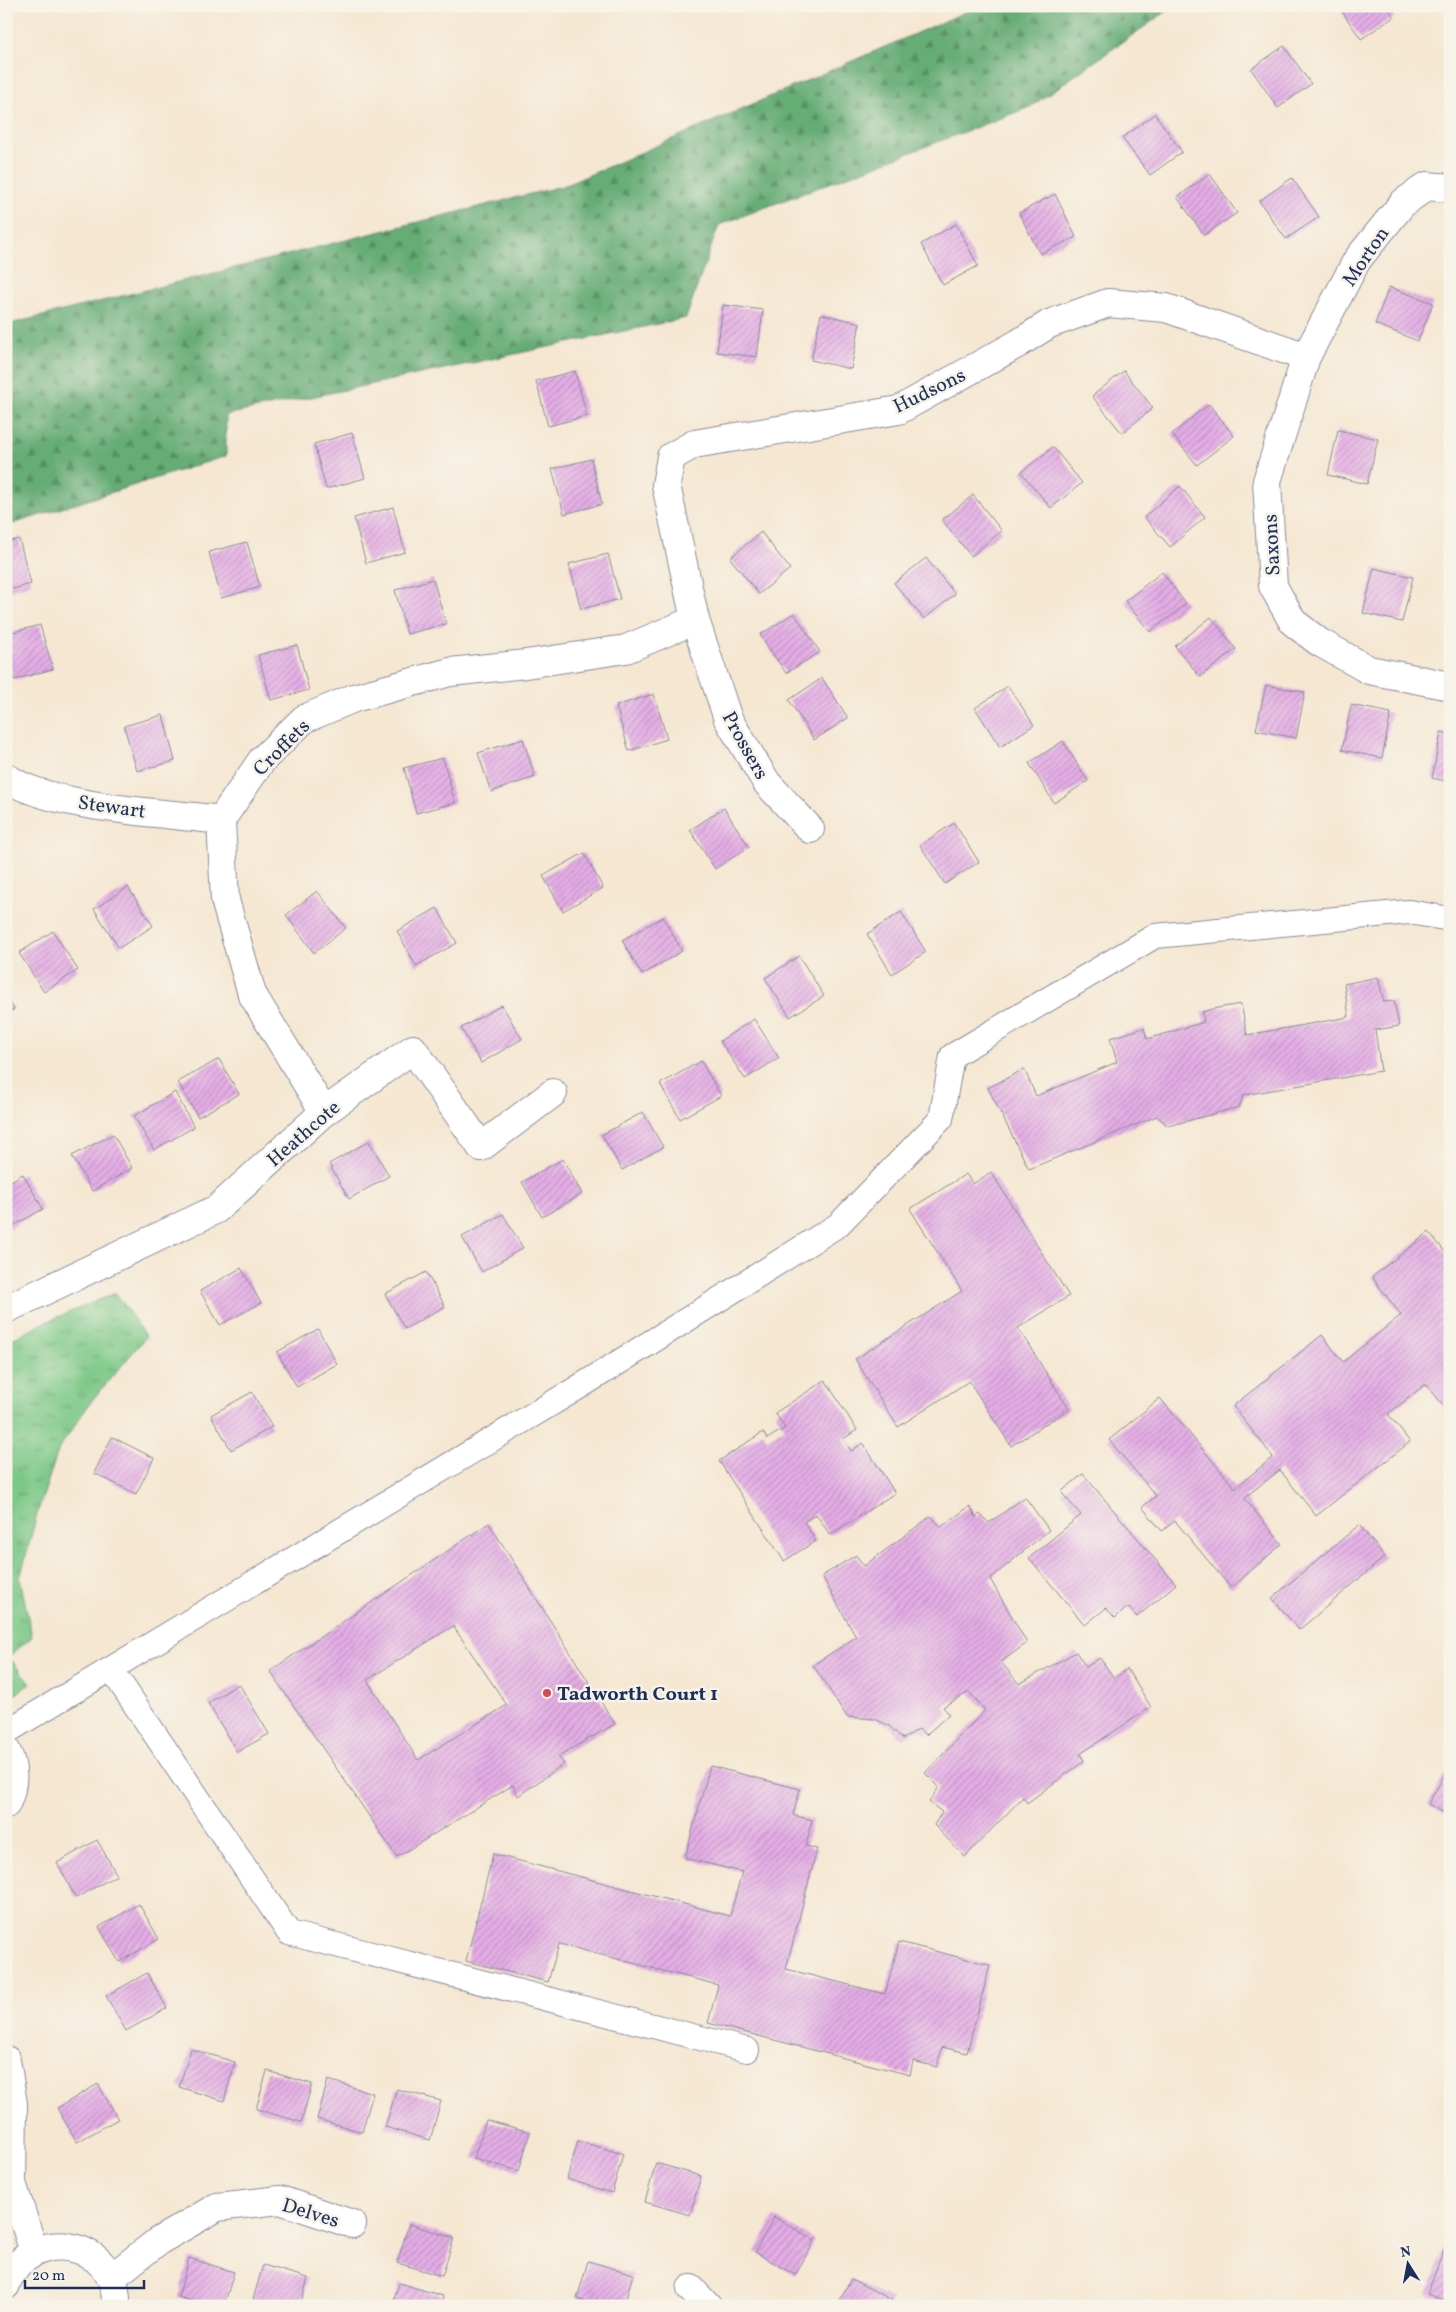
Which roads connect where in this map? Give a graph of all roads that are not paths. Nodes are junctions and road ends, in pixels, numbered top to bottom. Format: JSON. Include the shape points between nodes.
{"nodes":[{"id":1,"x":1450,"y":188,"type":"edge"},
{"id":2,"x":1306,"y":357,"type":"junction"},
{"id":3,"x":695,"y":620,"type":"junction"},
{"id":4,"x":1450,"y":686,"type":"edge"},
{"id":5,"x":6,"y":777,"type":"edge"},
{"id":6,"x":221,"y":820,"type":"junction"},
{"id":7,"x":810,"y":829,"type":"dead end"},
{"id":8,"x":1450,"y":919,"type":"edge"},
{"id":9,"x":553,"y":1093,"type":"dead end"},
{"id":10,"x":324,"y":1112,"type":"junction"},
{"id":11,"x":6,"y":1309,"type":"edge"},
{"id":12,"x":111,"y":1669,"type":"junction"},
{"id":13,"x":6,"y":1732,"type":"edge"},
{"id":14,"x":6,"y":1750,"type":"edge"},
{"id":15,"x":6,"y":1804,"type":"edge"},
{"id":16,"x":747,"y":2050,"type":"dead end"},
{"id":17,"x":6,"y":2060,"type":"edge"},
{"id":18,"x":10,"y":2104,"type":"edge"},
{"id":19,"x":352,"y":2224,"type":"dead end"},
{"id":20,"x":34,"y":2252,"type":"junction"},
{"id":21,"x":111,"y":2278,"type":"junction"},
{"id":22,"x":6,"y":2285,"type":"edge"},
{"id":23,"x":116,"y":2306,"type":"edge"}],
"edges":[{"from":1,"to":2,"type":"street","name":"Morton","via":[[1426,186],[1404,203],[1358,260]]},
{"from":2,"to":3,"type":"street","name":"Hudsons","via":[[1166,308],[1108,303],[1048,324],[898,410],[694,444],[671,457],[666,485]]},
{"from":2,"to":4,"type":"street","name":"Saxons","via":[[1267,481],[1273,586],[1292,622],[1319,642],[1369,670]]},
{"from":3,"to":6,"type":"street","name":"Croffets","via":[[626,649],[450,672],[354,698],[304,720],[262,760]]},
{"from":3,"to":7,"type":"street","name":"Prossers","via":[[728,719],[767,783]]},
{"from":5,"to":6,"type":"street","name":"Stewart","via":[[46,796]]},
{"from":6,"to":10,"type":"street","via":[[224,900],[252,994]]},
{"from":8,"to":12,"type":"lane","via":[[1410,912],[1155,936],[952,1056],[941,1120],[838,1224],[584,1384]]},
{"from":9,"to":10,"type":"street","name":"Heathcote","via":[[481,1147],[413,1049]]},
{"from":10,"to":11,"type":"street","name":"Heathcote","via":[[218,1209]]},
{"from":12,"to":13,"type":"lane"},
{"from":12,"to":16,"type":"lane","via":[[289,1934]]},
{"from":14,"to":15,"type":"street","via":[[13,1769],[12,1787]]},
{"from":17,"to":18,"type":"street"},
{"from":18,"to":20,"type":"street","via":[[12,2183]]},
{"from":19,"to":21,"type":"street","name":"Delves","via":[[280,2200],[218,2207],[157,2242]]},
{"from":20,"to":21,"type":"street","via":[[51,2246],[69,2246],[87,2252],[101,2263]]},
{"from":20,"to":22,"type":"street","via":[[20,2262]]},
{"from":21,"to":23,"type":"street"}]}
